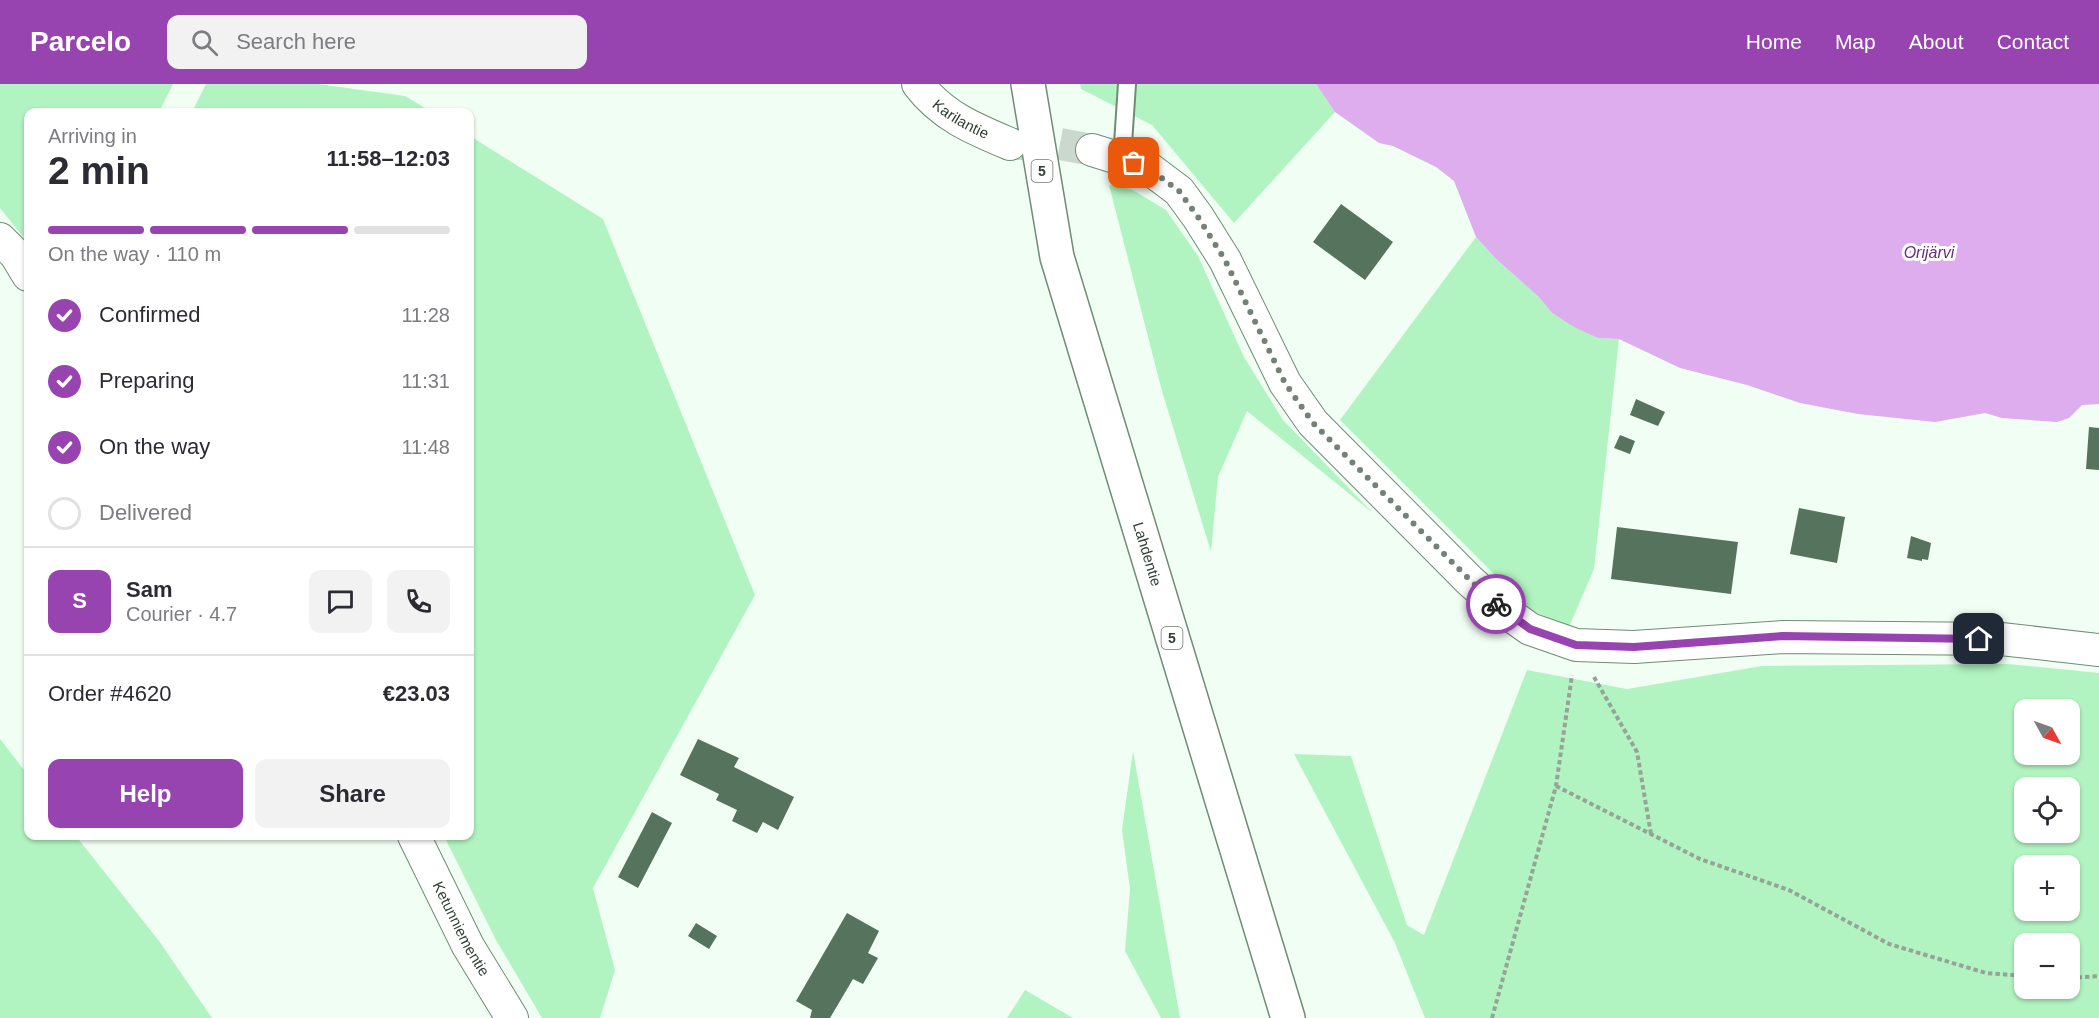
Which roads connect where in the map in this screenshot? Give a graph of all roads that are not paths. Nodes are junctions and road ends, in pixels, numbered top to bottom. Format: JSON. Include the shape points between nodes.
{"nodes":[{"id":1,"x":918,"y":84,"type":"edge"},
{"id":2,"x":1028,"y":84,"type":"edge"},
{"id":3,"x":1127,"y":84,"type":"edge"},
{"id":4,"x":1010,"y":144,"type":"tunnel mouth"},
{"id":5,"x":1092,"y":150,"type":"tunnel mouth"},
{"id":6,"x":1122,"y":159,"type":"junction"},
{"id":7,"x":0,"y":239,"type":"edge"},
{"id":8,"x":24,"y":268,"type":"edge"},
{"id":9,"x":2099,"y":650,"type":"edge"},
{"id":10,"x":416,"y":840,"type":"edge"},
{"id":11,"x":512,"y":1018,"type":"edge"},
{"id":12,"x":1288,"y":1018,"type":"edge"}],
"edges":[{"from":1,"to":4,"type":"street","name":"Karilantie","via":[[928,98],[962,123]]},
{"from":2,"to":12,"type":"highway","name":"Lahdentie","number":"5","via":[[1057,257]]},
{"from":3,"to":6,"type":"lane"},
{"from":5,"to":6,"type":"street"},
{"from":6,"to":9,"type":"street","via":[[1147,167],[1179,191],[1198,217],[1225,260],[1285,383],[1313,423],[1462,572],[1530,629],[1576,645],[1634,647],[1783,636],[2001,639]]},
{"from":7,"to":8,"type":"street"},
{"from":10,"to":11,"type":"street","name":"Ketunniementie","via":[[468,946]]}]}
